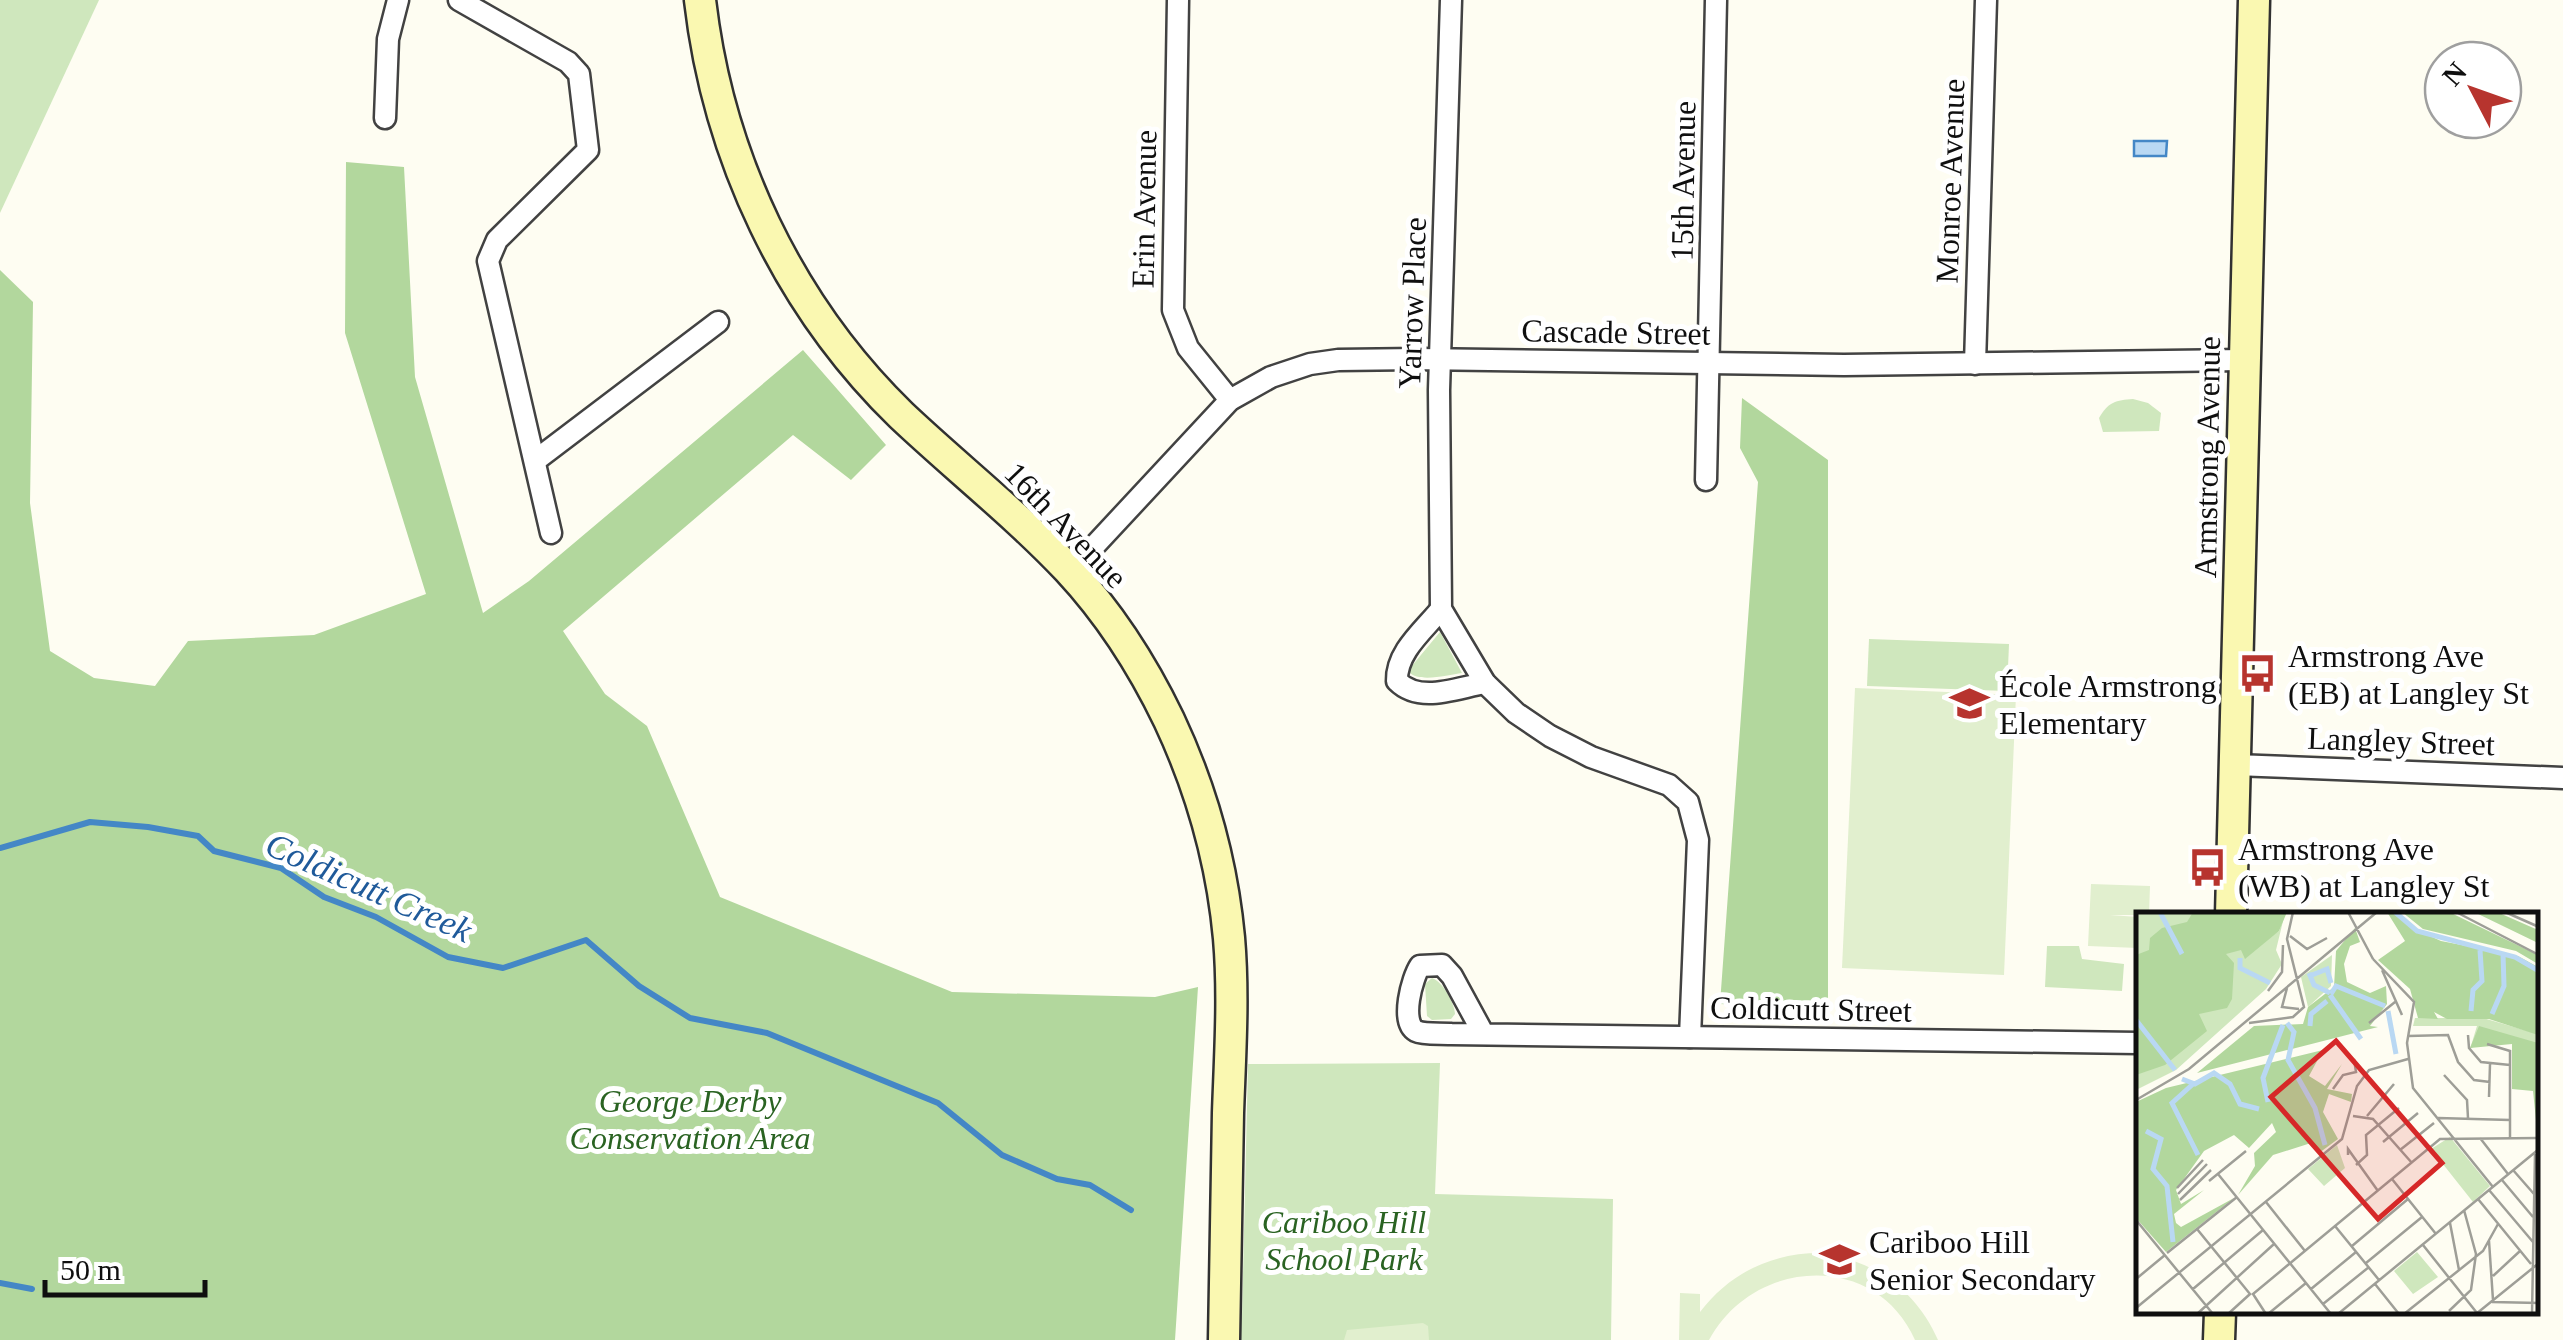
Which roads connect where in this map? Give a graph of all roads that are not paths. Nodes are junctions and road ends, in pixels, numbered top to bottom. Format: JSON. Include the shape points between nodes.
{"nodes":[{"id":1,"x":398,"y":0,"type":"edge"},
{"id":2,"x":459,"y":0,"type":"edge"},
{"id":3,"x":700,"y":0,"type":"edge"},
{"id":4,"x":1178,"y":0,"type":"edge"},
{"id":5,"x":1450,"y":0,"type":"edge"},
{"id":6,"x":1716,"y":0,"type":"edge"},
{"id":7,"x":1986,"y":0,"type":"edge"},
{"id":8,"x":2254,"y":0,"type":"edge"},
{"id":9,"x":385,"y":118,"type":"dead end"},
{"id":10,"x":718,"y":322,"type":"dead end"},
{"id":11,"x":1440,"y":359,"type":"junction"},
{"id":12,"x":2243,"y":360,"type":"junction"},
{"id":13,"x":1709,"y":364,"type":"junction"},
{"id":14,"x":1975,"y":364,"type":"junction"},
{"id":15,"x":1230,"y":400,"type":"junction"},
{"id":16,"x":536,"y":460,"type":"junction"},
{"id":17,"x":1706,"y":480,"type":"dead end"},
{"id":18,"x":551,"y":533,"type":"dead end"},
{"id":19,"x":1070,"y":572,"type":"junction"},
{"id":20,"x":1442,"y":608,"type":"junction"},
{"id":21,"x":1485,"y":683,"type":"junction"},
{"id":22,"x":2236,"y":765,"type":"junction"},
{"id":23,"x":2563,"y":778,"type":"edge"},
{"id":24,"x":2230,"y":912,"type":"edge"},
{"id":25,"x":1483,"y":1033,"type":"dead end"},
{"id":26,"x":1690,"y":1037,"type":"junction"},
{"id":27,"x":2136,"y":1044,"type":"edge"},
{"id":28,"x":2220,"y":1315,"type":"edge"},
{"id":29,"x":1224,"y":1340,"type":"edge"},
{"id":30,"x":2219,"y":1340,"type":"edge"}],
"edges":[{"from":1,"to":9,"type":"street","via":[[388,39]]},
{"from":2,"to":16,"type":"street","via":[[579,74],[588,150],[497,240],[488,260]]},
{"from":3,"to":19,"type":"street","name":"16th Avenue","via":[[734,153],[804,295],[888,401]]},
{"from":4,"to":15,"type":"street","name":"Erin Avenue","via":[[1173,310],[1188,348]]},
{"from":5,"to":11,"type":"street","name":"Yarrow Place"},
{"from":6,"to":13,"type":"street","name":"15th Avenue"},
{"from":7,"to":14,"type":"street","name":"Monroe Avenue"},
{"from":8,"to":12,"type":"street","name":"Armstrong Avenue"},
{"from":10,"to":16,"type":"street"},
{"from":11,"to":13,"type":"street","name":"Cascade Street"},
{"from":11,"to":15,"type":"street","name":"Cascade Street","via":[[1310,364]]},
{"from":11,"to":20,"type":"street","name":"Yarrow Place"},
{"from":12,"to":14,"type":"street","name":"Cascade Street"},
{"from":12,"to":22,"type":"street","name":"Armstrong Avenue"},
{"from":13,"to":14,"type":"street","name":"Cascade Street"},
{"from":13,"to":17,"type":"street","name":"15th Avenue"},
{"from":15,"to":19,"type":"street","name":"Cascade Street"},
{"from":16,"to":18,"type":"street"},
{"from":19,"to":29,"type":"street","name":"16th Avenue","via":[[1128,646],[1169,720],[1212,838],[1231,978]]},
{"from":20,"to":21,"type":"street","name":"Yarrow Place"},
{"from":20,"to":21,"type":"street","via":[[1405,652],[1397,682],[1408,692],[1426,694]]},
{"from":21,"to":26,"type":"street","name":"Yarrow Place","via":[[1550,736],[1660,781],[1688,802],[1698,840]]},
{"from":22,"to":23,"type":"street","name":"Langley Street"},
{"from":22,"to":24,"type":"street","name":"Armstrong Avenue"},
{"from":25,"to":26,"type":"street","name":"Coldicutt Street"},
{"from":26,"to":27,"type":"street","name":"Coldicutt Street"},
{"from":28,"to":30,"type":"street"}]}
